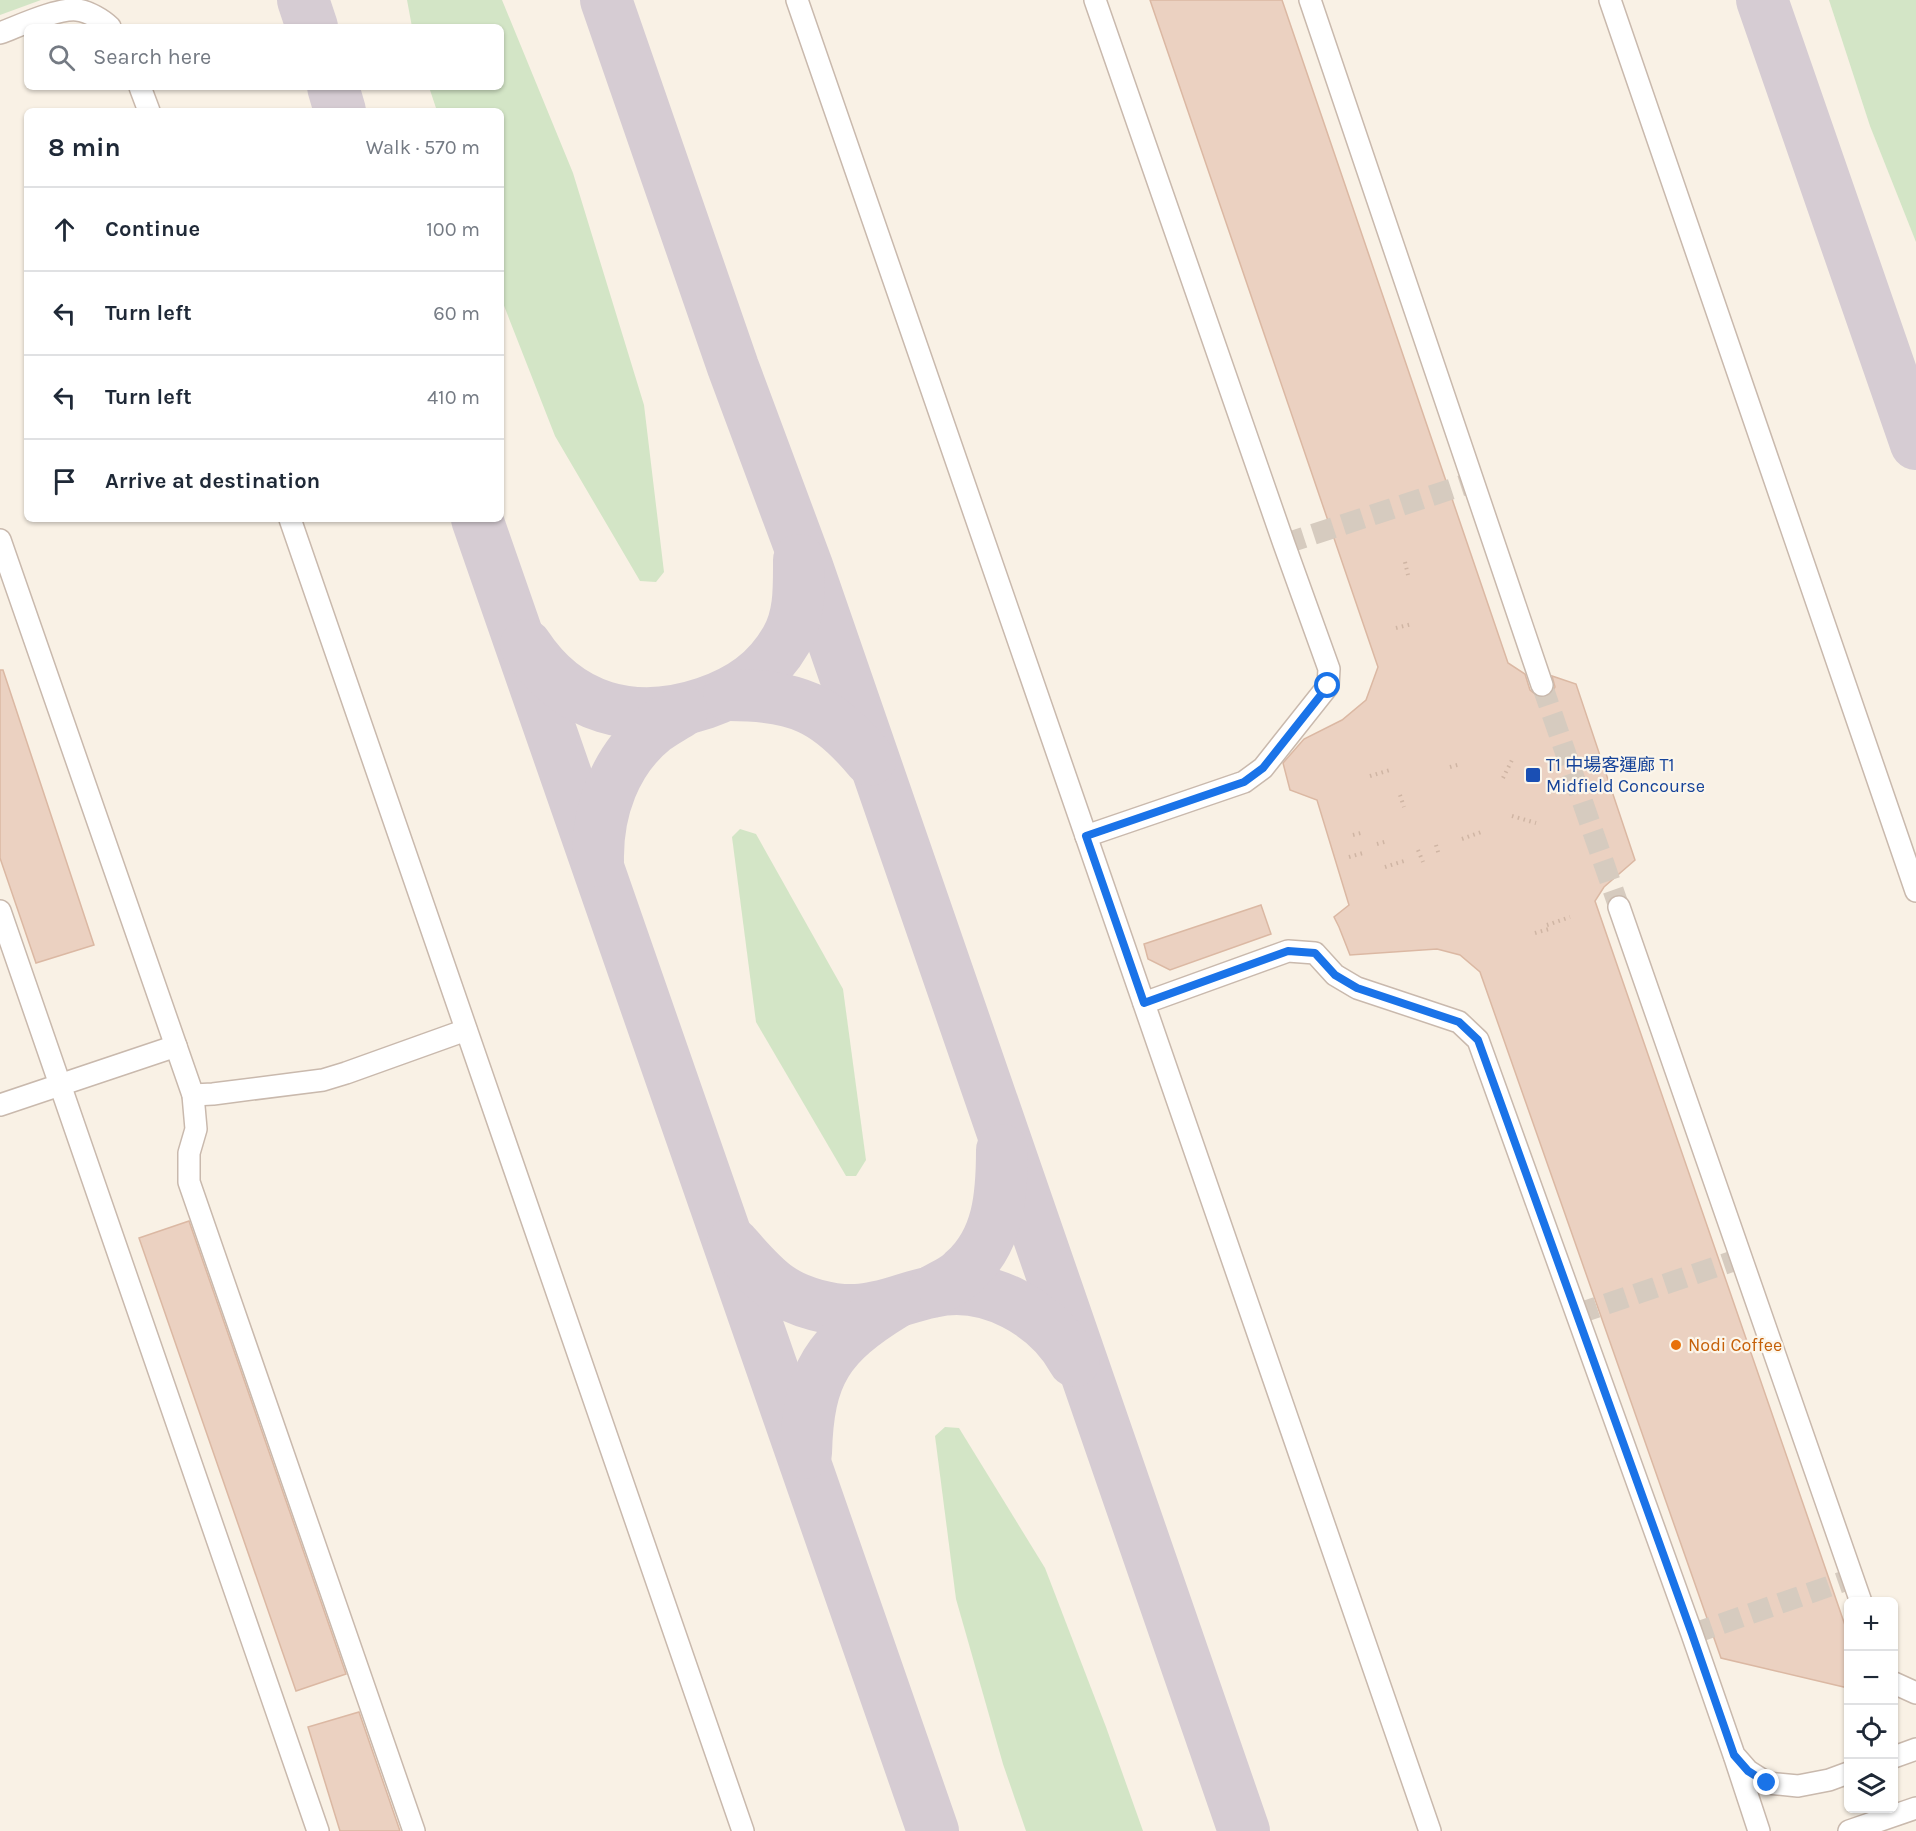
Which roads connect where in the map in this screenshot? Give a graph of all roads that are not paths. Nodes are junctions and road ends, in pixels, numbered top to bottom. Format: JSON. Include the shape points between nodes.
{"nodes":[{"id":1,"x":797,"y":0,"type":"edge"},
{"id":2,"x":1095,"y":0,"type":"edge"},
{"id":3,"x":1310,"y":0,"type":"edge"},
{"id":4,"x":1610,"y":0,"type":"edge"},
{"id":5,"x":26,"y":24,"type":"edge"},
{"id":6,"x":107,"y":24,"type":"edge"},
{"id":7,"x":24,"y":25,"type":"edge"},
{"id":8,"x":0,"y":33,"type":"edge"},
{"id":9,"x":141,"y":90,"type":"edge"},
{"id":10,"x":148,"y":108,"type":"edge"},
{"id":11,"x":291,"y":522,"type":"edge"},
{"id":12,"x":0,"y":540,"type":"edge"},
{"id":13,"x":1542,"y":685,"type":"tunnel mouth"},
{"id":14,"x":1086,"y":836,"type":"junction"},
{"id":15,"x":1916,"y":891,"type":"edge"},
{"id":16,"x":1619,"y":907,"type":"tunnel mouth"},
{"id":17,"x":0,"y":911,"type":"edge"},
{"id":18,"x":1144,"y":1003,"type":"junction"},
{"id":19,"x":466,"y":1030,"type":"junction"},
{"id":20,"x":176,"y":1046,"type":"junction"},
{"id":21,"x":60,"y":1085,"type":"junction"},
{"id":22,"x":193,"y":1095,"type":"junction"},
{"id":23,"x":0,"y":1105,"type":"edge"},
{"id":24,"x":1860,"y":1597,"type":"edge"},
{"id":25,"x":1898,"y":1685,"type":"edge"},
{"id":26,"x":1916,"y":1693,"type":"edge"},
{"id":27,"x":1916,"y":1749,"type":"edge"},
{"id":28,"x":1734,"y":1755,"type":"junction"},
{"id":29,"x":1898,"y":1755,"type":"edge"},
{"id":30,"x":1844,"y":1774,"type":"edge"},
{"id":31,"x":1916,"y":1808,"type":"edge"},
{"id":32,"x":318,"y":1831,"type":"edge"},
{"id":33,"x":414,"y":1831,"type":"edge"},
{"id":34,"x":743,"y":1831,"type":"edge"},
{"id":35,"x":1430,"y":1831,"type":"edge"},
{"id":36,"x":1759,"y":1831,"type":"edge"},
{"id":37,"x":1849,"y":1831,"type":"edge"}],
"edges":[{"from":1,"to":14,"type":"lane"},
{"from":2,"to":14,"type":"lane","via":[[1329,669],[1328,686],[1263,768],[1244,782]]},
{"from":3,"to":13,"type":"lane"},
{"from":4,"to":15,"type":"lane"},
{"from":5,"to":6,"type":"lane","via":[[78,10]]},
{"from":7,"to":8,"type":"lane"},
{"from":9,"to":10,"type":"lane"},
{"from":11,"to":19,"type":"lane"},
{"from":12,"to":20,"type":"lane"},
{"from":14,"to":18,"type":"lane"},
{"from":16,"to":24,"type":"lane"},
{"from":17,"to":21,"type":"lane"},
{"from":18,"to":28,"type":"lane","via":[[1288,951],[1315,953],[1335,975],[1357,988],[1459,1022],[1478,1040]]},
{"from":18,"to":35,"type":"lane"},
{"from":19,"to":22,"type":"lane","via":[[323,1080]]},
{"from":19,"to":34,"type":"lane"},
{"from":20,"to":21,"type":"lane"},
{"from":20,"to":22,"type":"lane"},
{"from":21,"to":23,"type":"lane"},
{"from":21,"to":32,"type":"lane"},
{"from":22,"to":33,"type":"lane","via":[[196,1129],[189,1153],[189,1182]]},
{"from":25,"to":26,"type":"lane"},
{"from":27,"to":29,"type":"lane"},
{"from":28,"to":30,"type":"lane","via":[[1748,1771],[1767,1783],[1798,1786]]},
{"from":28,"to":36,"type":"lane"},
{"from":31,"to":37,"type":"lane"}]}
